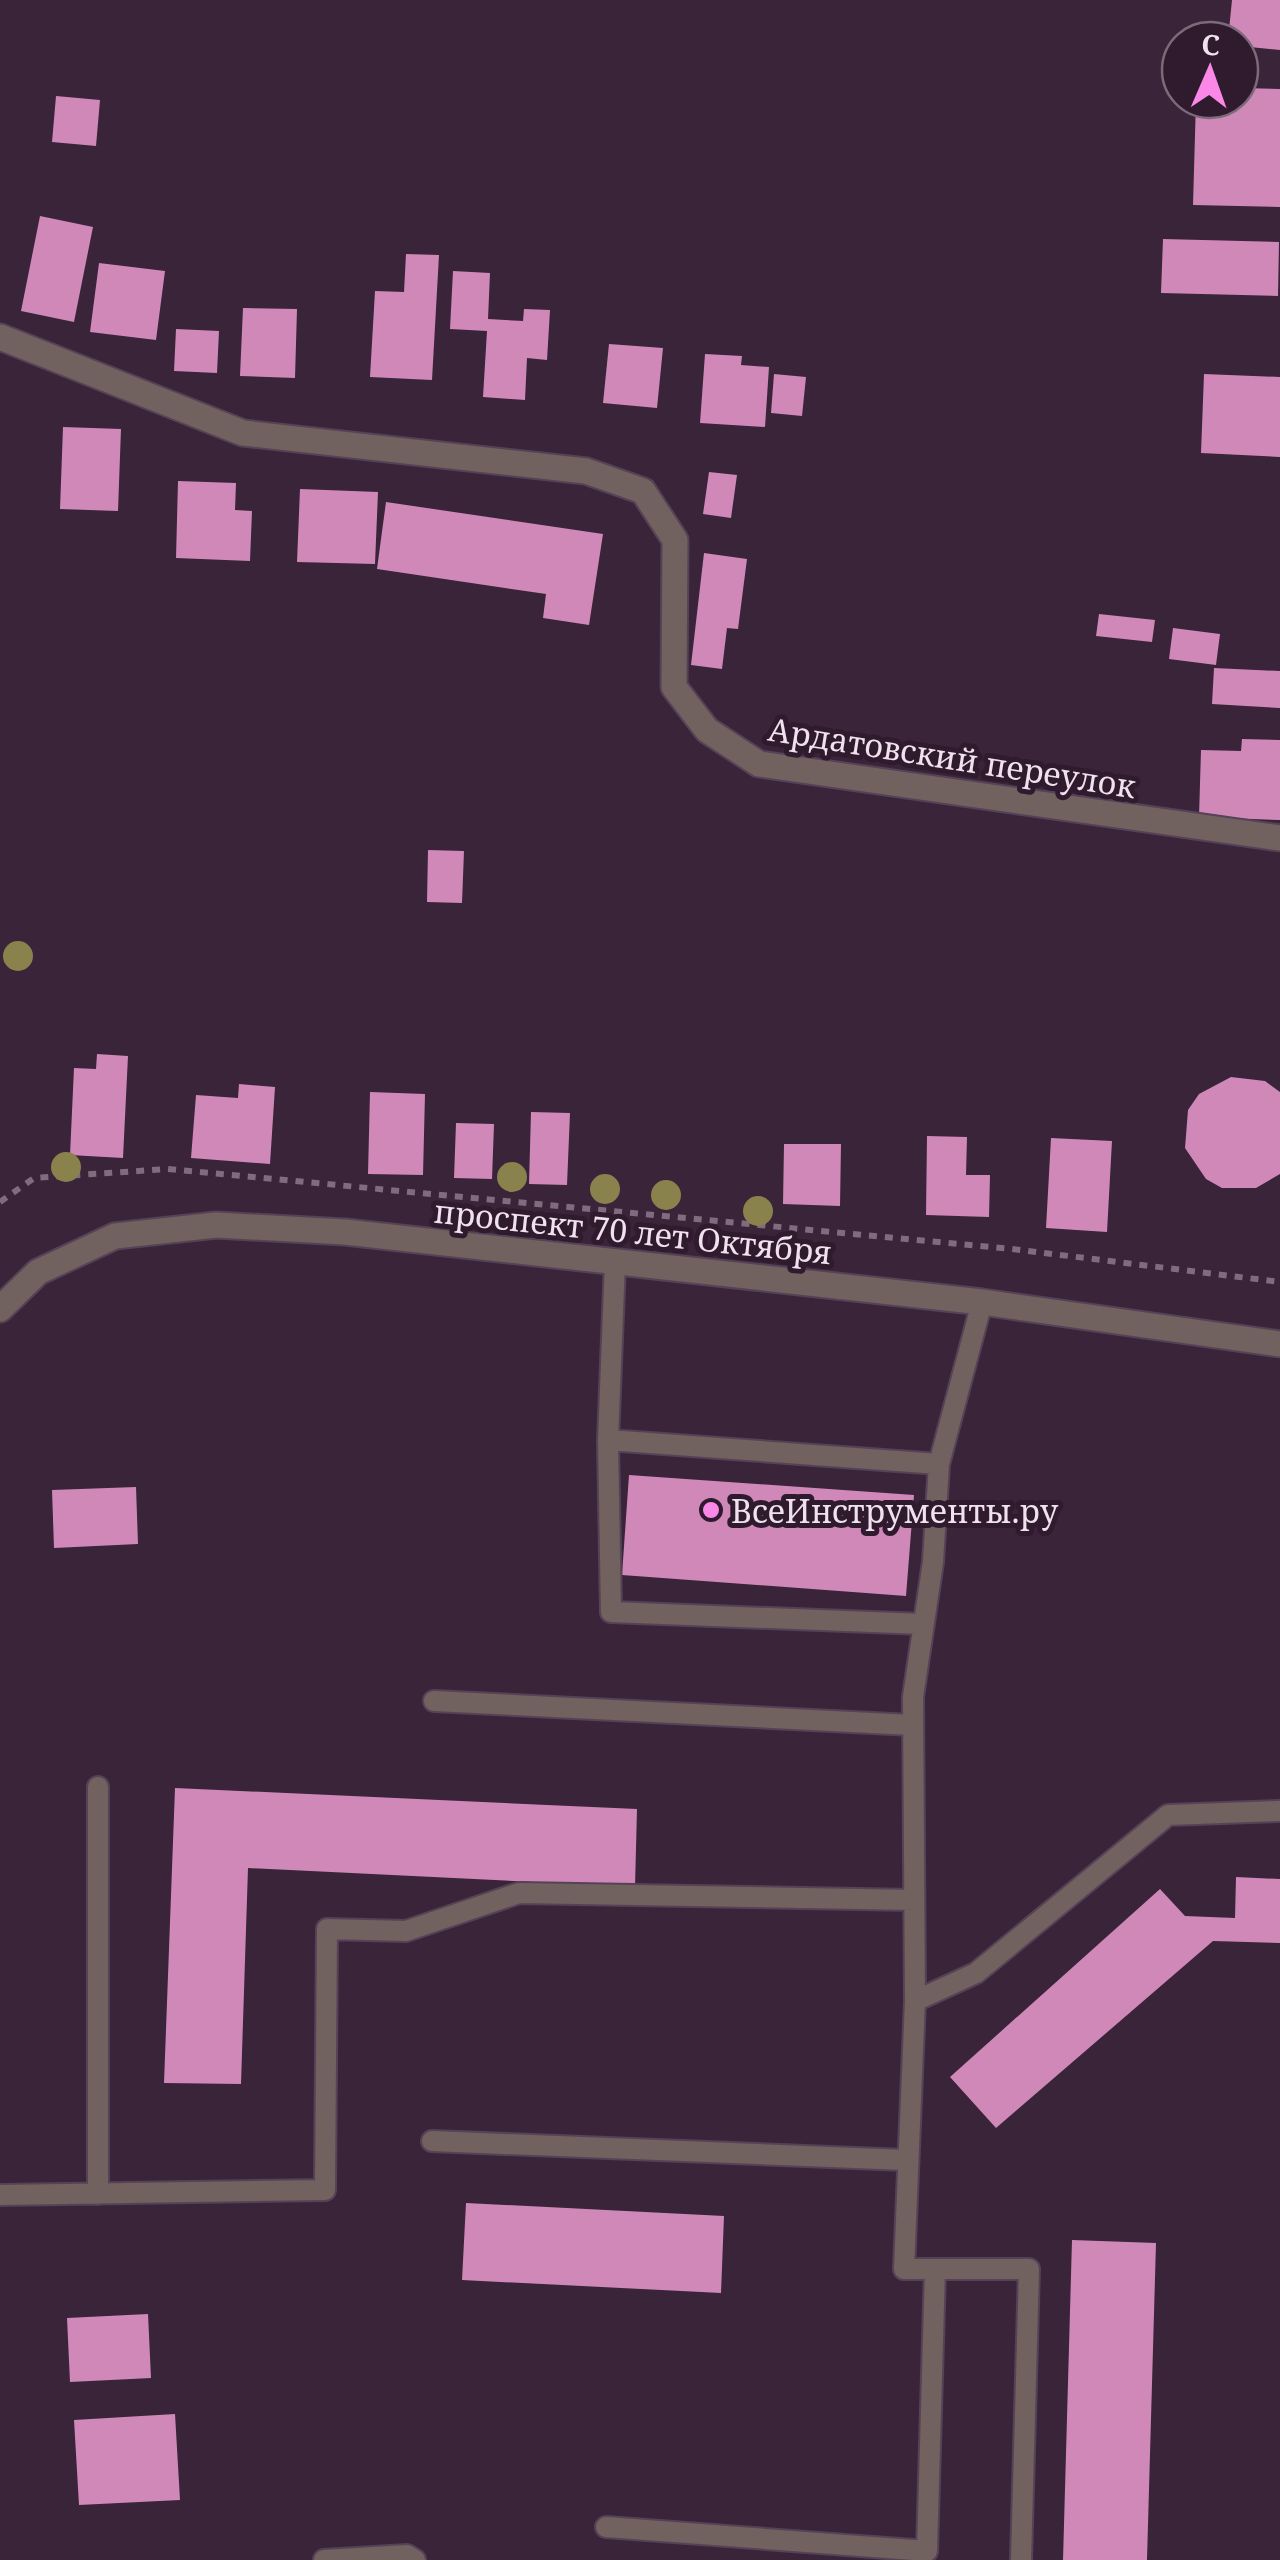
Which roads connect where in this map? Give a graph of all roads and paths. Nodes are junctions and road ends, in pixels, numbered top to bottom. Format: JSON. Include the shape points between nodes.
{"nodes":[{"id":1,"x":0,"y":337,"type":"edge"},
{"id":2,"x":1280,"y":838,"type":"edge"},
{"id":3,"x":0,"y":1202,"type":"edge"},
{"id":4,"x":615,"y":1262,"type":"junction"},
{"id":5,"x":1280,"y":1282,"type":"edge"},
{"id":6,"x":982,"y":1302,"type":"junction"},
{"id":7,"x":0,"y":1309,"type":"edge"},
{"id":8,"x":1280,"y":1344,"type":"edge"},
{"id":9,"x":608,"y":1440,"type":"junction"},
{"id":10,"x":939,"y":1464,"type":"junction"},
{"id":11,"x":922,"y":1624,"type":"junction"},
{"id":12,"x":434,"y":1702,"type":"dead end"},
{"id":13,"x":912,"y":1725,"type":"junction"},
{"id":14,"x":98,"y":1788,"type":"dead end"},
{"id":15,"x":1280,"y":1810,"type":"edge"},
{"id":16,"x":914,"y":1900,"type":"junction"},
{"id":17,"x":915,"y":2001,"type":"junction"},
{"id":18,"x":432,"y":2141,"type":"dead end"},
{"id":19,"x":905,"y":2160,"type":"junction"},
{"id":20,"x":98,"y":2194,"type":"junction"},
{"id":21,"x":0,"y":2195,"type":"edge"},
{"id":22,"x":935,"y":2269,"type":"junction"},
{"id":23,"x":606,"y":2527,"type":"dead end"},
{"id":24,"x":324,"y":2560,"type":"edge"},
{"id":25,"x":415,"y":2560,"type":"edge"},
{"id":26,"x":1021,"y":2560,"type":"edge"}],
"edges":[{"from":1,"to":2,"type":"street","name":"Ардатовский переулок","via":[[243,433],[586,472],[642,491],[676,540],[674,687],[707,730],[759,764]]},
{"from":3,"to":5,"type":"path","via":[[34,1178],[168,1169],[1012,1248]]},
{"from":4,"to":6,"type":"street","name":"проспект 70 лет Октября"},
{"from":4,"to":7,"type":"street","name":"проспект 70 лет Октября","via":[[345,1232],[216,1226],[115,1236],[38,1272]]},
{"from":4,"to":9,"type":"lane"},
{"from":6,"to":8,"type":"street","name":"проспект 70 лет Октября"},
{"from":6,"to":10,"type":"lane"},
{"from":9,"to":10,"type":"lane"},
{"from":9,"to":11,"type":"lane","via":[[611,1612]]},
{"from":10,"to":11,"type":"lane"},
{"from":11,"to":13,"type":"lane"},
{"from":12,"to":13,"type":"lane"},
{"from":13,"to":16,"type":"lane"},
{"from":14,"to":20,"type":"lane"},
{"from":15,"to":17,"type":"lane","via":[[1168,1815],[976,1974]]},
{"from":16,"to":17,"type":"lane"},
{"from":16,"to":20,"type":"lane","via":[[519,1893],[406,1931],[328,1929],[326,2190]]},
{"from":17,"to":19,"type":"lane"},
{"from":18,"to":19,"type":"lane"},
{"from":19,"to":22,"type":"lane","via":[[904,2269]]},
{"from":20,"to":21,"type":"lane"},
{"from":22,"to":23,"type":"lane","via":[[928,2551]]},
{"from":22,"to":26,"type":"lane","via":[[1029,2269]]},
{"from":24,"to":25,"type":"lane"}]}
